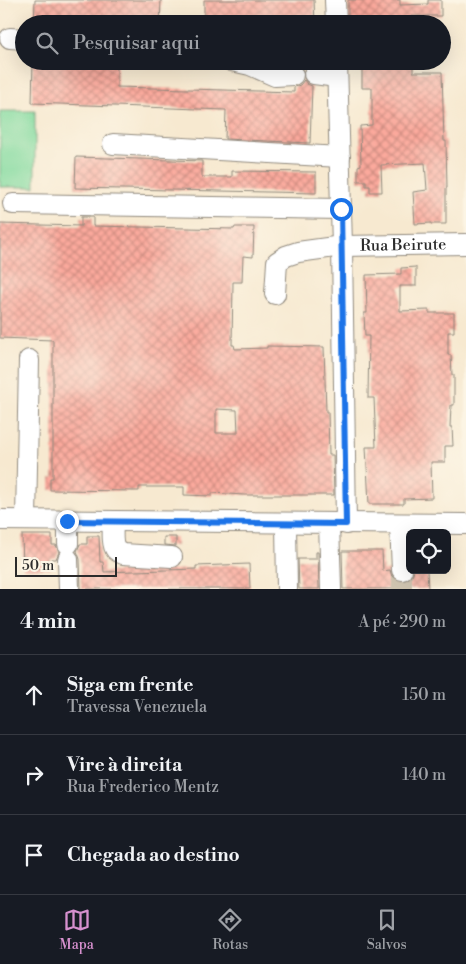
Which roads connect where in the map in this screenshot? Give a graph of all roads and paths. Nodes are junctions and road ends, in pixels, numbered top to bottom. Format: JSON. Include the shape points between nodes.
{"nodes":[{"id":1,"x":336,"y":0,"type":"edge"},
{"id":2,"x":336,"y":15,"type":"edge"},
{"id":3,"x":264,"y":70,"type":"edge"},
{"id":4,"x":286,"y":70,"type":"edge"},
{"id":5,"x":332,"y":70,"type":"edge"},
{"id":6,"x":337,"y":70,"type":"edge"},
{"id":7,"x":314,"y":74,"type":"dead end"},
{"id":8,"x":113,"y":144,"type":"dead end"},
{"id":9,"x":340,"y":157,"type":"junction"},
{"id":10,"x":13,"y":204,"type":"dead end"},
{"id":11,"x":341,"y":209,"type":"junction"},
{"id":12,"x":466,"y":244,"type":"edge"},
{"id":13,"x":342,"y":246,"type":"junction"},
{"id":14,"x":275,"y":294,"type":"dead end"},
{"id":15,"x":29,"y":360,"type":"dead end"},
{"id":16,"x":0,"y":520,"type":"edge"},
{"id":17,"x":26,"y":520,"type":"junction"},
{"id":18,"x":67,"y":521,"type":"junction"},
{"id":19,"x":114,"y":521,"type":"junction"},
{"id":20,"x":286,"y":523,"type":"junction"},
{"id":21,"x":338,"y":524,"type":"junction"},
{"id":22,"x":400,"y":524,"type":"junction"},
{"id":23,"x":466,"y":524,"type":"edge"},
{"id":24,"x":172,"y":557,"type":"dead end"},
{"id":25,"x":402,"y":570,"type":"tunnel mouth"},
{"id":26,"x":70,"y":589,"type":"edge"},
{"id":27,"x":288,"y":589,"type":"edge"},
{"id":28,"x":331,"y":589,"type":"edge"}],
"edges":[{"from":1,"to":2,"type":"street"},
{"from":3,"to":4,"type":"street","via":[[275,76]]},
{"from":5,"to":7,"type":"street"},
{"from":6,"to":9,"type":"street"},
{"from":8,"to":9,"type":"street"},
{"from":9,"to":11,"type":"street"},
{"from":10,"to":11,"type":"street"},
{"from":11,"to":13,"type":"street"},
{"from":12,"to":13,"type":"street","name":"Rua Beirute"},
{"from":13,"to":14,"type":"street","name":"Rua Beirute","via":[[298,252],[277,262]]},
{"from":13,"to":21,"type":"street"},
{"from":15,"to":17,"type":"street"},
{"from":16,"to":17,"type":"street"},
{"from":17,"to":18,"type":"street"},
{"from":18,"to":19,"type":"street"},
{"from":18,"to":26,"type":"street"},
{"from":19,"to":20,"type":"street"},
{"from":19,"to":24,"type":"street","via":[[113,539],[117,551]]},
{"from":20,"to":21,"type":"street"},
{"from":20,"to":27,"type":"street"},
{"from":21,"to":22,"type":"street"},
{"from":21,"to":28,"type":"street"},
{"from":22,"to":23,"type":"street"},
{"from":22,"to":25,"type":"street"}]}
